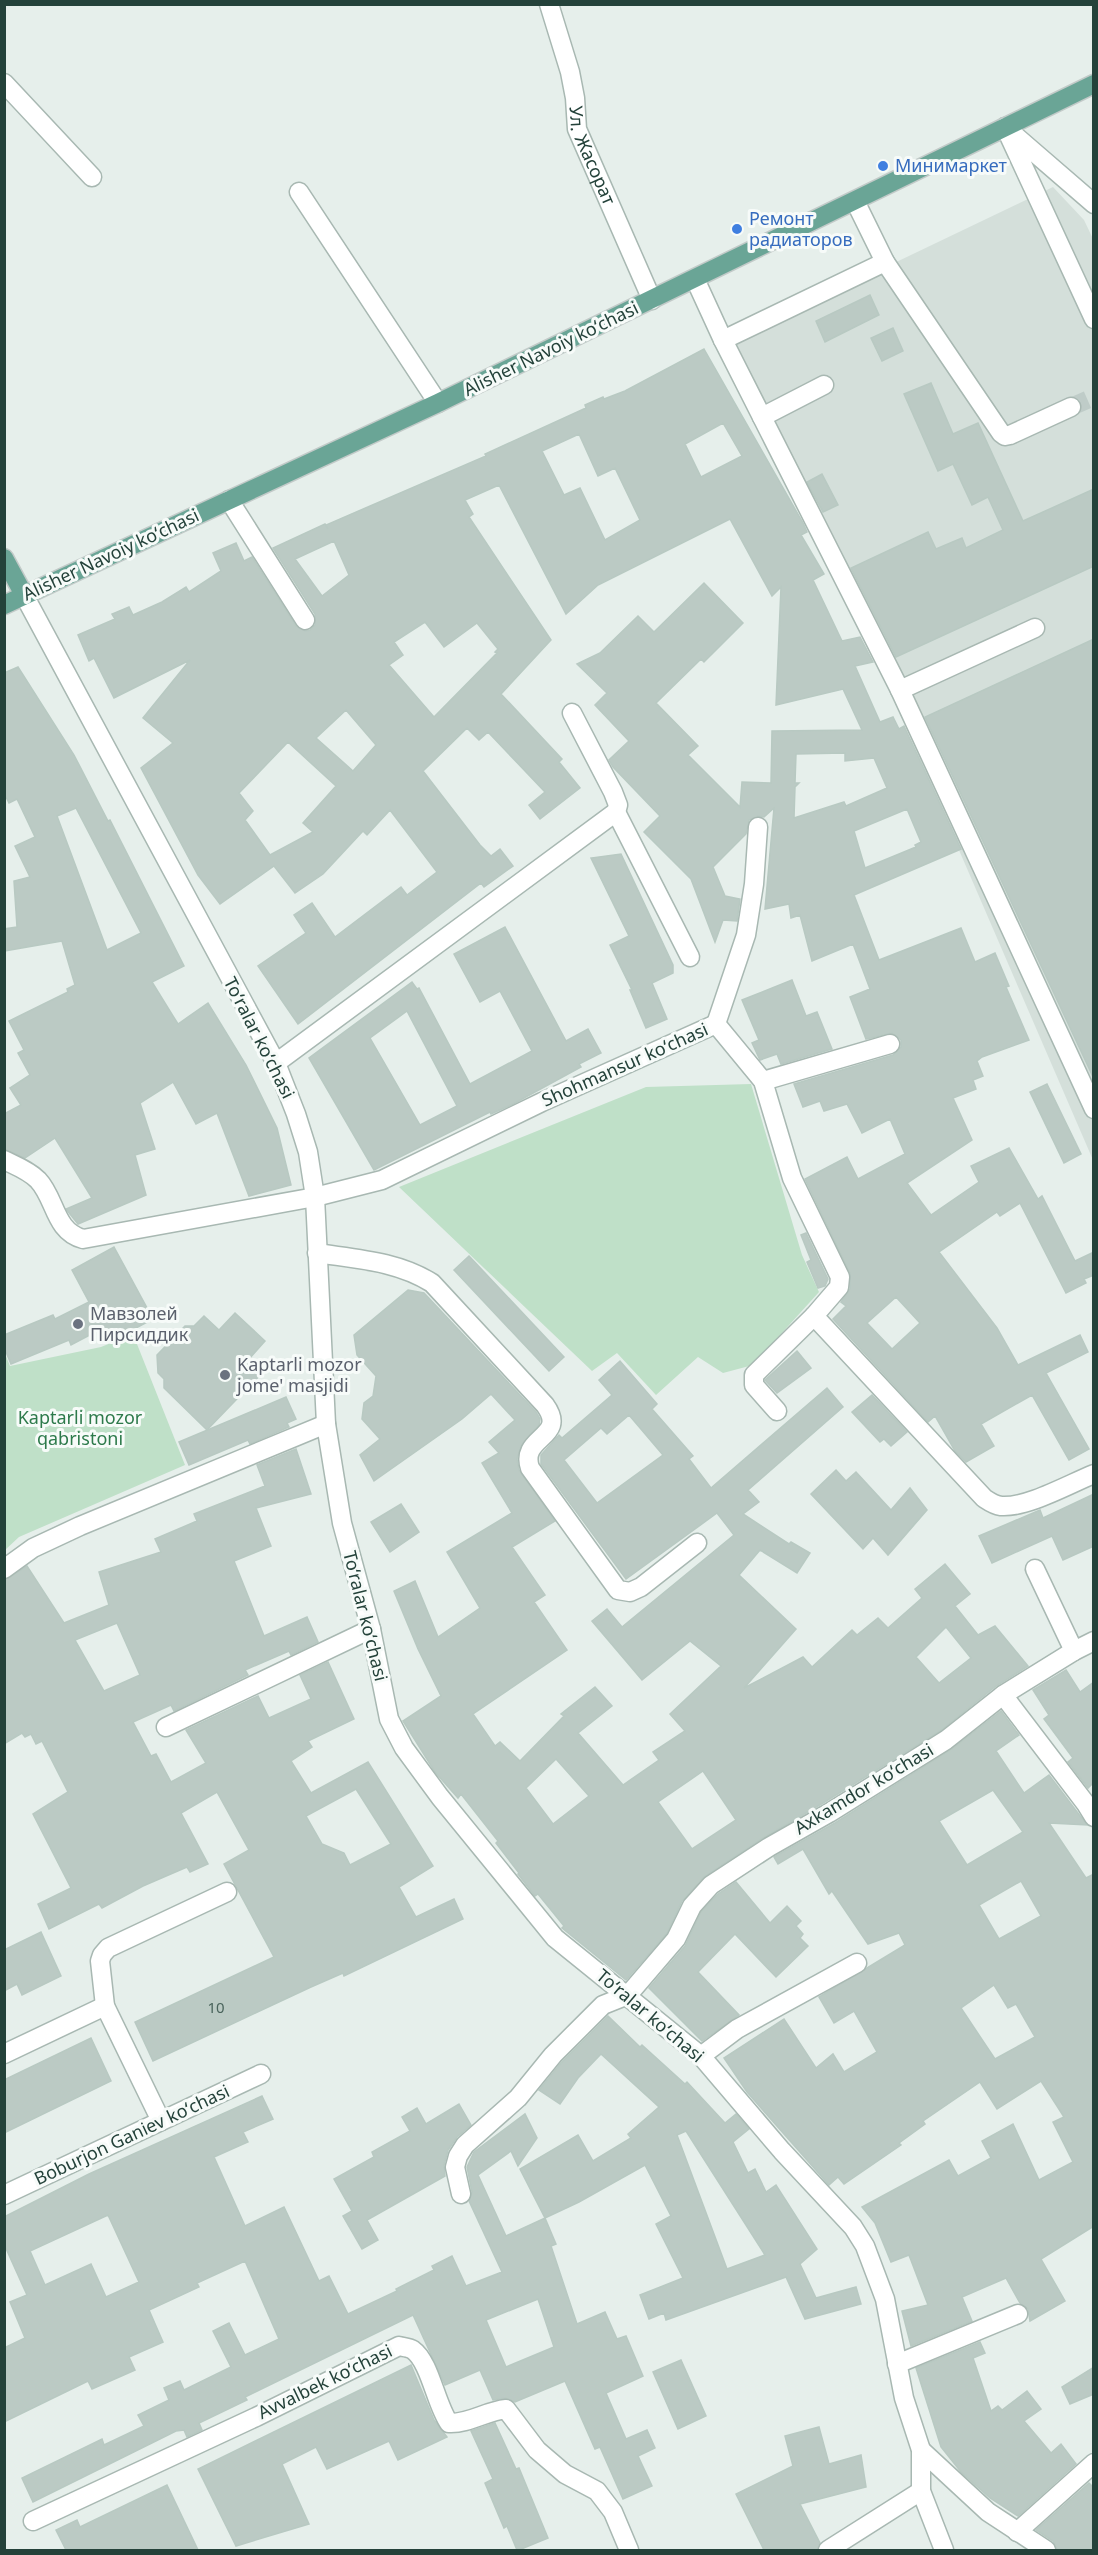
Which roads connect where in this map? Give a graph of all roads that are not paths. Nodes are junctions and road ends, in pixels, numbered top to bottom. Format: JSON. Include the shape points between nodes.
{"nodes":[{"id":1,"x":549,"y":4,"type":"edge"},
{"id":2,"x":4,"y":83,"type":"edge"},
{"id":3,"x":1094,"y":84,"type":"edge"},
{"id":4,"x":1005,"y":127,"type":"junction"},
{"id":5,"x":92,"y":177,"type":"dead end"},
{"id":6,"x":299,"y":192,"type":"dead end"},
{"id":7,"x":855,"y":201,"type":"junction"},
{"id":8,"x":1094,"y":204,"type":"edge"},
{"id":9,"x":885,"y":262,"type":"junction"},
{"id":10,"x":695,"y":279,"type":"junction"},
{"id":11,"x":652,"y":300,"type":"junction"},
{"id":12,"x":1094,"y":319,"type":"edge"},
{"id":13,"x":723,"y":340,"type":"junction"},
{"id":14,"x":824,"y":385,"type":"dead end"},
{"id":15,"x":438,"y":403,"type":"junction"},
{"id":16,"x":1071,"y":407,"type":"tunnel mouth"},
{"id":17,"x":762,"y":417,"type":"junction"},
{"id":18,"x":229,"y":500,"type":"junction"},
{"id":19,"x":4,"y":558,"type":"edge"},
{"id":20,"x":24,"y":595,"type":"junction"},
{"id":21,"x":4,"y":604,"type":"edge"},
{"id":22,"x":305,"y":620,"type":"dead end"},
{"id":23,"x":1035,"y":628,"type":"dead end"},
{"id":24,"x":900,"y":690,"type":"junction"},
{"id":25,"x":572,"y":713,"type":"dead end"},
{"id":26,"x":616,"y":812,"type":"junction"},
{"id":27,"x":758,"y":827,"type":"dead end"},
{"id":28,"x":690,"y":957,"type":"dead end"},
{"id":29,"x":716,"y":1024,"type":"junction"},
{"id":30,"x":890,"y":1044,"type":"dead end"},
{"id":31,"x":276,"y":1063,"type":"junction"},
{"id":32,"x":763,"y":1081,"type":"junction"},
{"id":33,"x":1094,"y":1108,"type":"edge"},
{"id":34,"x":4,"y":1160,"type":"edge"},
{"id":35,"x":315,"y":1197,"type":"junction"},
{"id":36,"x":317,"y":1253,"type":"junction"},
{"id":37,"x":813,"y":1316,"type":"junction"},
{"id":38,"x":777,"y":1410,"type":"dead end"},
{"id":39,"x":326,"y":1424,"type":"junction"},
{"id":40,"x":1094,"y":1474,"type":"edge"},
{"id":41,"x":697,"y":1543,"type":"dead end"},
{"id":42,"x":4,"y":1569,"type":"edge"},
{"id":43,"x":1035,"y":1569,"type":"dead end"},
{"id":44,"x":371,"y":1629,"type":"junction"},
{"id":45,"x":1094,"y":1641,"type":"edge"},
{"id":46,"x":1074,"y":1651,"type":"junction"},
{"id":47,"x":1003,"y":1695,"type":"junction"},
{"id":48,"x":166,"y":1726,"type":"dead end"},
{"id":49,"x":1094,"y":1817,"type":"edge"},
{"id":50,"x":226,"y":1892,"type":"dead end"},
{"id":51,"x":857,"y":1963,"type":"dead end"},
{"id":52,"x":628,"y":1995,"type":"junction"},
{"id":53,"x":105,"y":2006,"type":"junction"},
{"id":54,"x":4,"y":2054,"type":"edge"},
{"id":55,"x":701,"y":2056,"type":"junction"},
{"id":56,"x":261,"y":2074,"type":"dead end"},
{"id":57,"x":161,"y":2121,"type":"junction"},
{"id":58,"x":461,"y":2194,"type":"dead end"},
{"id":59,"x":4,"y":2195,"type":"edge"},
{"id":60,"x":1018,"y":2314,"type":"dead end"},
{"id":61,"x":897,"y":2364,"type":"junction"},
{"id":62,"x":921,"y":2450,"type":"junction"},
{"id":63,"x":1094,"y":2463,"type":"edge"},
{"id":64,"x":921,"y":2491,"type":"junction"},
{"id":65,"x":33,"y":2521,"type":"dead end"},
{"id":66,"x":1017,"y":2532,"type":"junction"},
{"id":67,"x":629,"y":2550,"type":"edge"},
{"id":68,"x":828,"y":2550,"type":"edge"},
{"id":69,"x":944,"y":2550,"type":"edge"},
{"id":70,"x":1046,"y":2550,"type":"edge"}],
"edges":[{"from":1,"to":11,"type":"street","name":"Ул. Жасорат","via":[[570,72],[577,129]]},
{"from":2,"to":5,"type":"street"},
{"from":3,"to":4,"type":"main road","name":"Alisher Navoiy koʻchasi"},
{"from":4,"to":7,"type":"main road","name":"Alisher Navoiy koʻchasi"},
{"from":4,"to":8,"type":"street"},
{"from":4,"to":12,"type":"street"},
{"from":6,"to":15,"type":"street"},
{"from":7,"to":9,"type":"street"},
{"from":7,"to":10,"type":"main road","name":"Alisher Navoiy koʻchasi"},
{"from":9,"to":13,"type":"street"},
{"from":9,"to":16,"type":"street","via":[[1001,433],[1010,435]]},
{"from":10,"to":11,"type":"main road","name":"Alisher Navoiy koʻchasi"},
{"from":10,"to":13,"type":"street"},
{"from":11,"to":15,"type":"main road","name":"Alisher Navoiy koʻchasi"},
{"from":13,"to":17,"type":"street"},
{"from":14,"to":17,"type":"street"},
{"from":15,"to":18,"type":"main road","name":"Alisher Navoiy koʻchasi"},
{"from":17,"to":24,"type":"street"},
{"from":18,"to":20,"type":"main road","name":"Alisher Navoiy koʻchasi"},
{"from":18,"to":22,"type":"street"},
{"from":19,"to":20,"type":"main road","name":"Toʻralar koʻchasi"},
{"from":20,"to":21,"type":"main road","name":"Alisher Navoiy koʻchasi"},
{"from":20,"to":31,"type":"street","name":"Toʻralar koʻchasi"},
{"from":23,"to":24,"type":"street"},
{"from":24,"to":33,"type":"street"},
{"from":25,"to":26,"type":"street","via":[[613,792],[618,805]]},
{"from":26,"to":28,"type":"street"},
{"from":26,"to":31,"type":"street"},
{"from":27,"to":29,"type":"street","via":[[746,935]]},
{"from":29,"to":32,"type":"street","name":"Shohmansur koʻchasi"},
{"from":29,"to":35,"type":"street","name":"Shohmansur koʻchasi","via":[[382,1180]]},
{"from":30,"to":32,"type":"street"},
{"from":31,"to":35,"type":"street","name":"Toʻralar koʻchasi","via":[[308,1152]]},
{"from":32,"to":37,"type":"street","name":"Shohmansur koʻchasi","via":[[792,1178],[840,1277],[839,1287]]},
{"from":34,"to":35,"type":"street","name":"Shohmansur koʻchasi","via":[[38,1180],[64,1228],[83,1239]]},
{"from":35,"to":36,"type":"street","name":"Toʻralar koʻchasi"},
{"from":36,"to":39,"type":"street","name":"Toʻralar koʻchasi"},
{"from":36,"to":41,"type":"street","via":[[381,1262],[413,1271],[432,1283],[546,1405],[553,1419],[552,1427],[530,1449],[527,1461],[618,1590],[630,1592],[641,1587]]},
{"from":37,"to":38,"type":"street","name":"Shohmansur koʻchasi","via":[[754,1375],[754,1385]]},
{"from":37,"to":40,"type":"street","via":[[992,1504],[1028,1501]]},
{"from":39,"to":42,"type":"street","via":[[80,1526],[33,1548]]},
{"from":39,"to":44,"type":"street","name":"Toʻralar koʻchasi","via":[[342,1523]]},
{"from":43,"to":46,"type":"street"},
{"from":44,"to":48,"type":"street"},
{"from":44,"to":52,"type":"street","name":"Toʻralar koʻchasi","via":[[389,1719],[405,1748],[555,1938]]},
{"from":45,"to":46,"type":"street","name":"Axkamdor koʻchasi"},
{"from":46,"to":47,"type":"street","name":"Axkamdor koʻchasi"},
{"from":47,"to":49,"type":"street"},
{"from":47,"to":52,"type":"street","name":"Axkamdor koʻchasi","via":[[945,1740],[711,1885],[692,1906],[676,1939]]},
{"from":50,"to":53,"type":"street","via":[[108,1948],[100,1961]]},
{"from":51,"to":55,"type":"street","via":[[737,2029]]},
{"from":52,"to":55,"type":"street","name":"Toʻralar koʻchasi"},
{"from":52,"to":58,"type":"street","via":[[603,2005],[553,2055],[518,2098],[465,2145],[455,2167]]},
{"from":53,"to":54,"type":"street"},
{"from":53,"to":57,"type":"street"},
{"from":55,"to":61,"type":"street","name":"Toʻralar koʻchasi","via":[[837,2208],[865,2246],[885,2299]]},
{"from":56,"to":57,"type":"street","name":"Boburjon Ganiev koʻchasi"},
{"from":57,"to":59,"type":"street","name":"Boburjon Ganiev koʻchasi"},
{"from":60,"to":61,"type":"street"},
{"from":61,"to":62,"type":"street","name":"Toʻralar koʻchasi"},
{"from":62,"to":64,"type":"street","name":"Toʻralar koʻchasi"},
{"from":62,"to":66,"type":"street","via":[[988,2512]]},
{"from":63,"to":66,"type":"street"},
{"from":64,"to":68,"type":"street"},
{"from":64,"to":69,"type":"street","name":"Toʻralar koʻchasi"},
{"from":65,"to":67,"type":"street","name":"Avvalbek koʻchasi","via":[[399,2346],[412,2349],[423,2362],[449,2423],[459,2424],[506,2409],[537,2450],[565,2474],[597,2491],[612,2511]]},
{"from":66,"to":70,"type":"street"}]}
